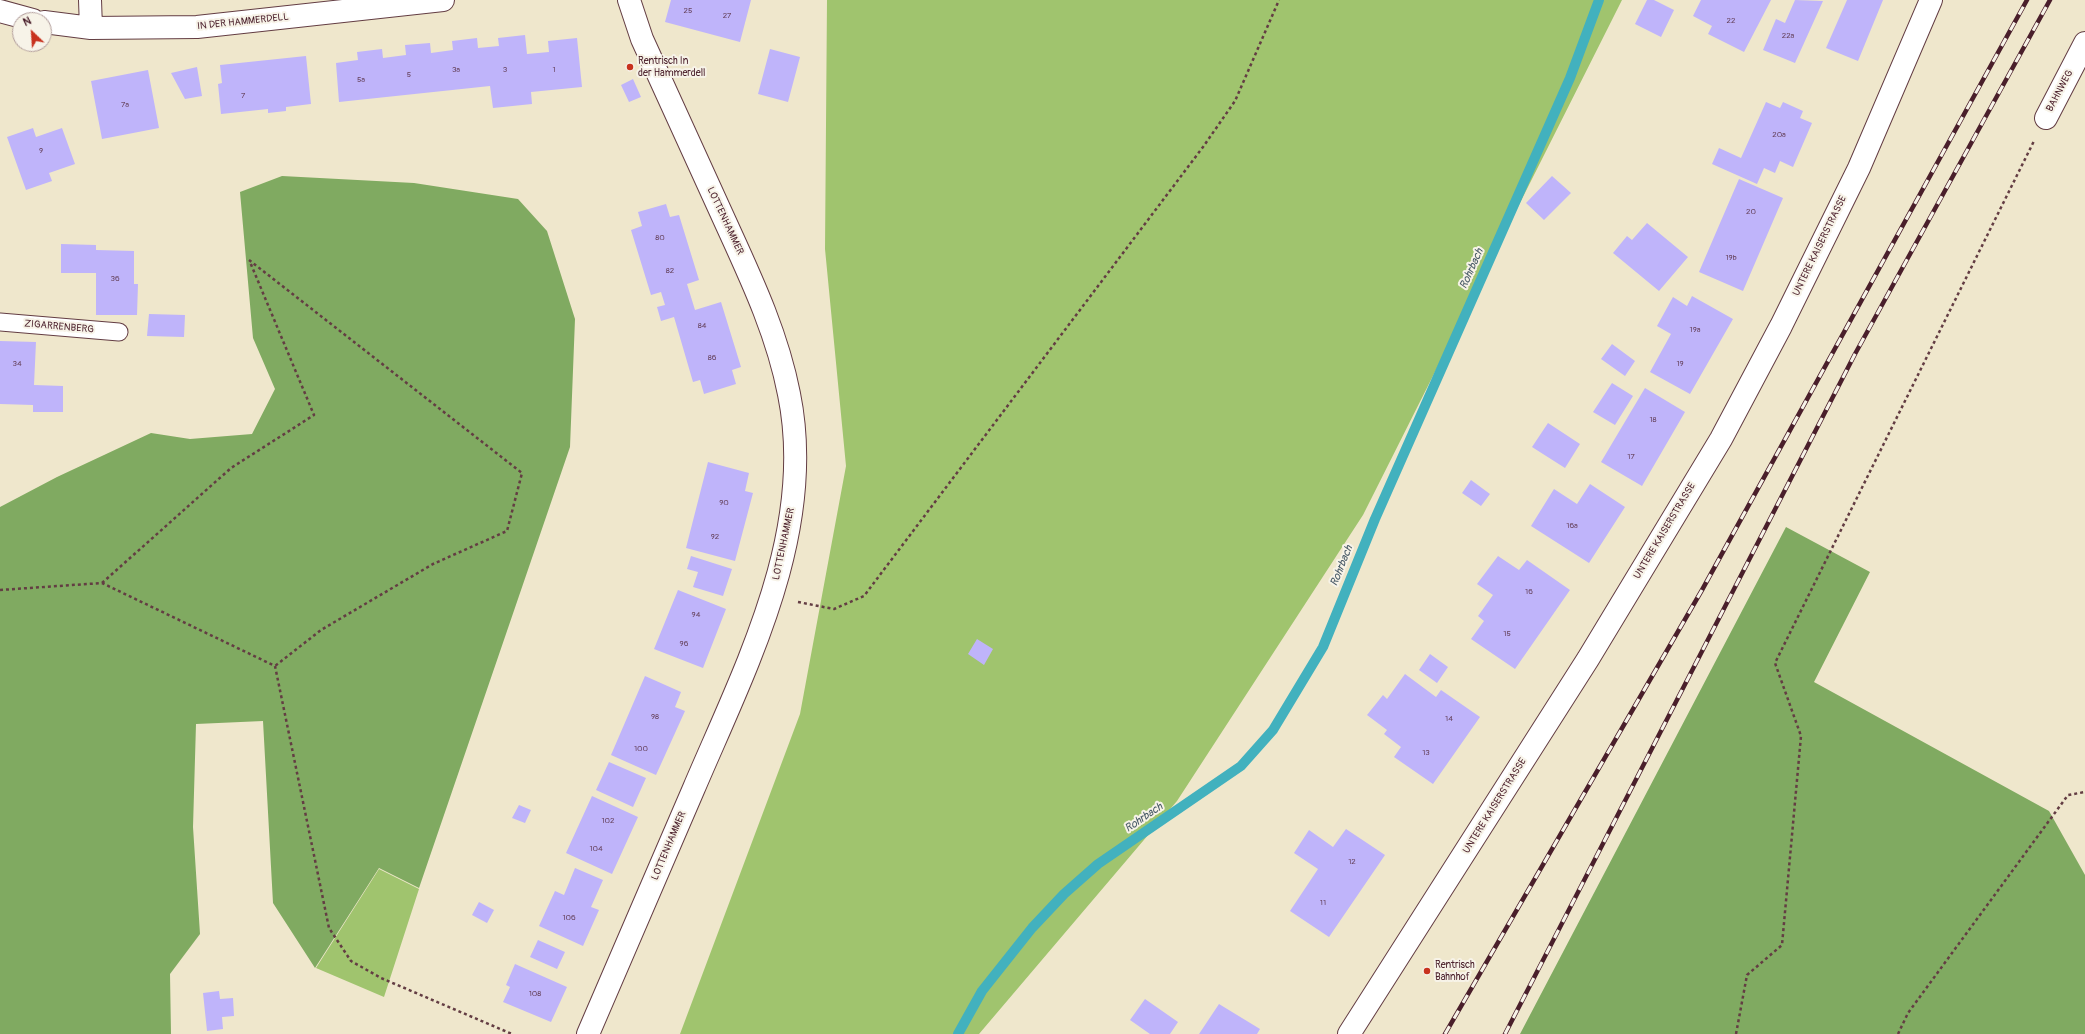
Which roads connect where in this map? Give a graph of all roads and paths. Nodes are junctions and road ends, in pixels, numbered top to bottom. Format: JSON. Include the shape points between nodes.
{"nodes":[{"id":1,"x":90,"y":0,"type":"edge"},
{"id":2,"x":443,"y":0,"type":"edge"},
{"id":3,"x":629,"y":0,"type":"edge"},
{"id":4,"x":1278,"y":0,"type":"edge"},
{"id":5,"x":1931,"y":0,"type":"edge"},
{"id":6,"x":0,"y":11,"type":"edge"},
{"id":7,"x":12,"y":14,"type":"edge"},
{"id":8,"x":52,"y":23,"type":"edge"},
{"id":9,"x":91,"y":28,"type":"junction"},
{"id":10,"x":2085,"y":43,"type":"edge"},
{"id":11,"x":2046,"y":118,"type":"joint"},
{"id":12,"x":0,"y":322,"type":"edge"},
{"id":13,"x":119,"y":332,"type":"dead end"},
{"id":14,"x":102,"y":583,"type":"junction"},
{"id":15,"x":0,"y":590,"type":"edge"},
{"id":16,"x":772,"y":597,"type":"junction"},
{"id":17,"x":275,"y":666,"type":"junction"},
{"id":18,"x":2085,"y":792,"type":"edge"},
{"id":19,"x":512,"y":1034,"type":"edge"},
{"id":20,"x":588,"y":1034,"type":"edge"},
{"id":21,"x":1349,"y":1034,"type":"edge"},
{"id":22,"x":1736,"y":1034,"type":"edge"},
{"id":23,"x":1898,"y":1034,"type":"edge"}],
"edges":[{"from":1,"to":9,"type":"street"},
{"from":2,"to":9,"type":"street","name":"IN DER HAMMERDELL","via":[[197,27]]},
{"from":3,"to":16,"type":"street","name":"LOTTENHAMMER","via":[[642,39],[758,293],[785,374],[794,438],[794,500],[786,546]]},
{"from":4,"to":16,"type":"path","via":[[1235,101],[864,596],[834,609]]},
{"from":5,"to":21,"type":"street","name":"UNTERE KAISERSTRASSE","via":[[1859,168],[1721,439],[1588,659]]},
{"from":6,"to":7,"type":"street"},
{"from":8,"to":9,"type":"street","name":"IN DER HAMMERDELL"},
{"from":10,"to":11,"type":"street","name":"BAHNWEG"},
{"from":11,"to":22,"type":"path","via":[[1775,663],[1801,736],[1782,944],[1747,975]]},
{"from":12,"to":13,"type":"lane","name":"ZIGARRENBERG"},
{"from":14,"to":15,"type":"path"},
{"from":14,"to":17,"type":"path"},
{"from":14,"to":17,"type":"path","via":[[231,468],[314,415],[249,260],[522,473],[507,531],[433,564],[321,630]]},
{"from":16,"to":20,"type":"street","name":"LOTTENHAMMER","via":[[733,697]]},
{"from":17,"to":19,"type":"path","via":[[329,928],[351,961],[381,978]]},
{"from":18,"to":23,"type":"path","via":[[2068,795],[1908,1013]]}]}
